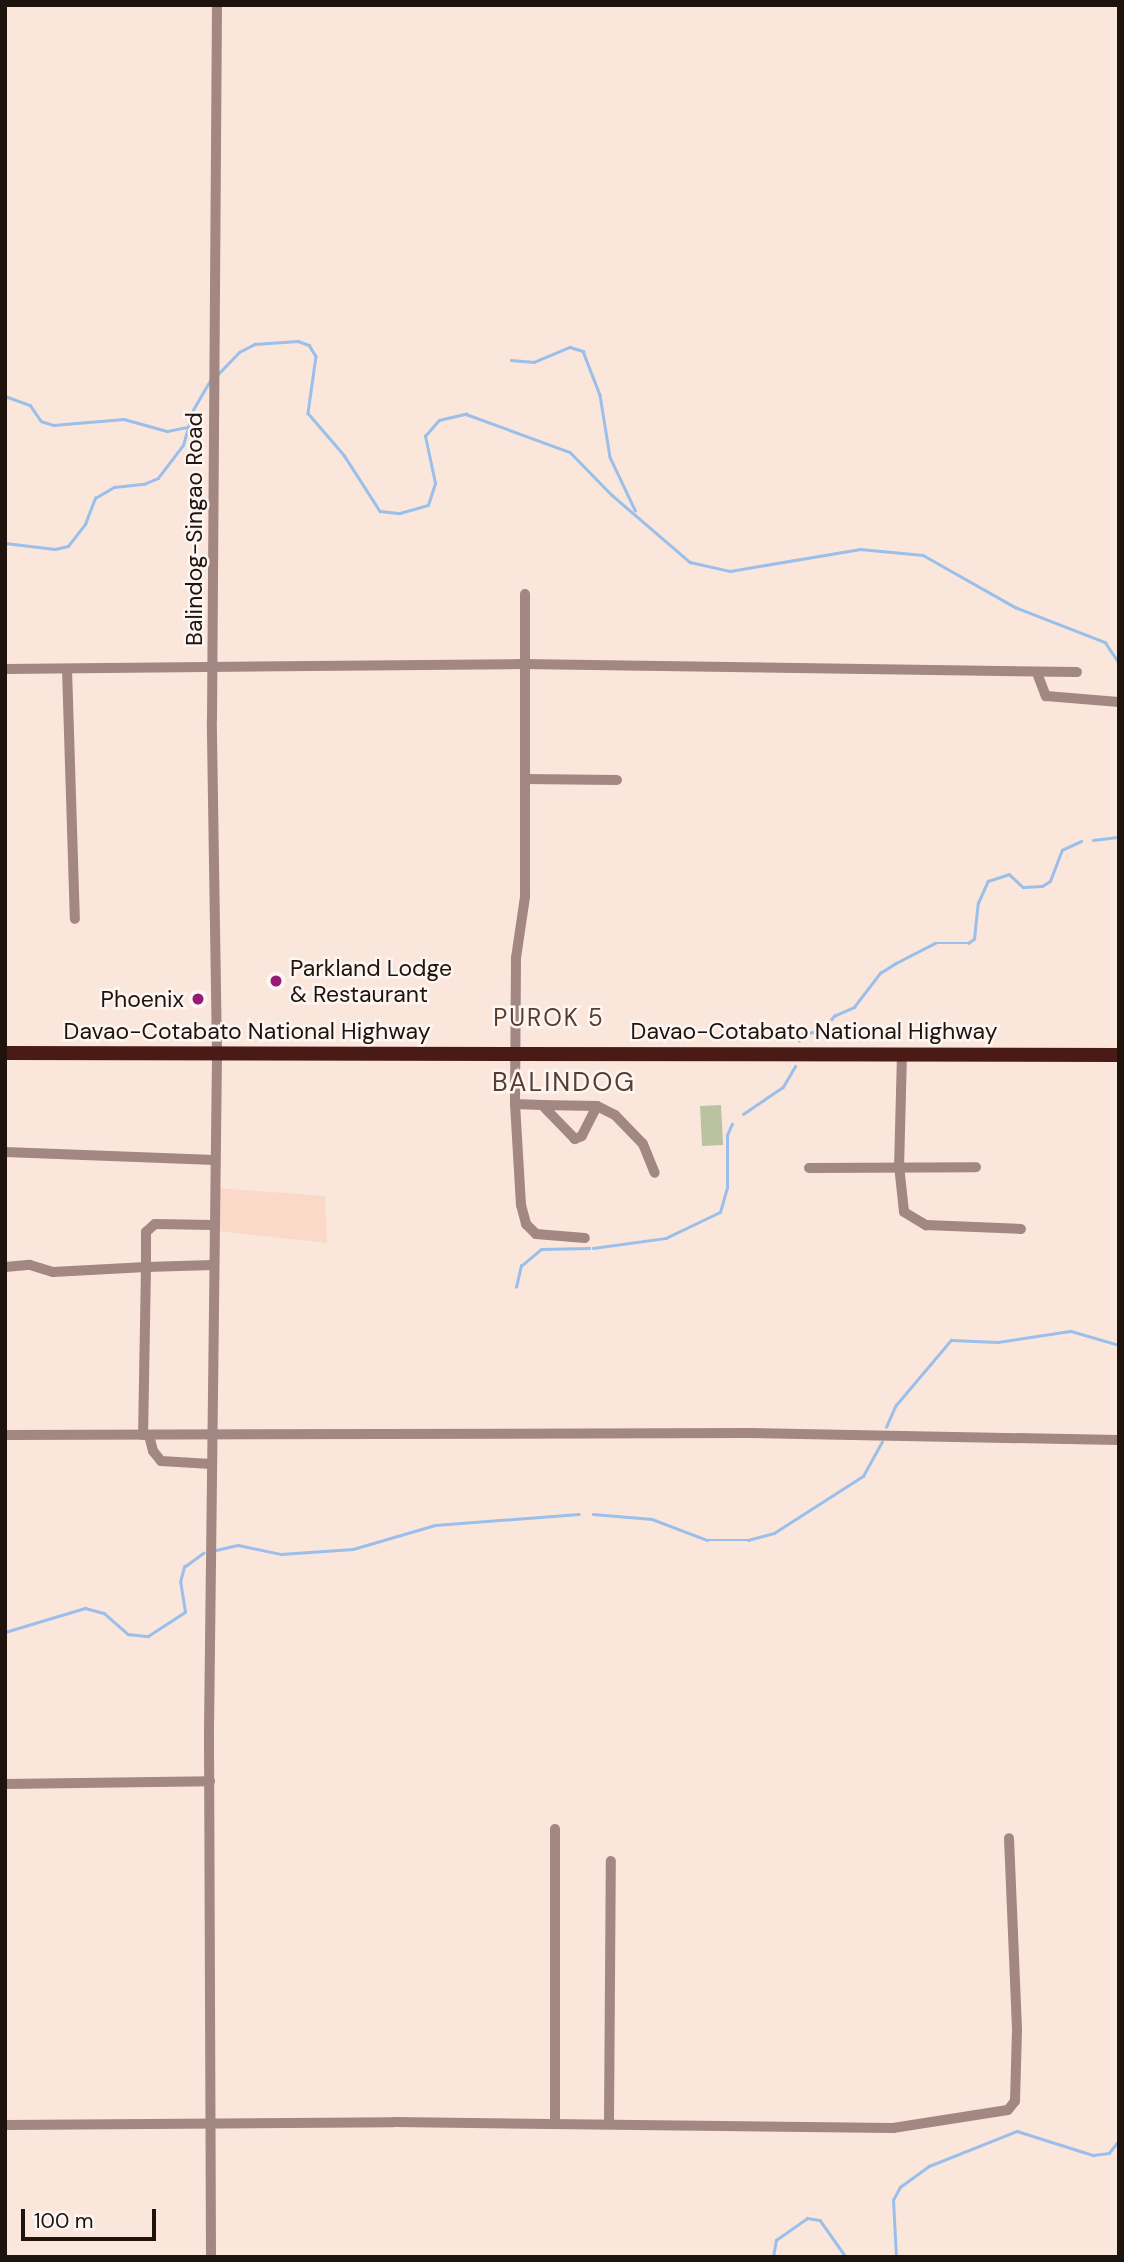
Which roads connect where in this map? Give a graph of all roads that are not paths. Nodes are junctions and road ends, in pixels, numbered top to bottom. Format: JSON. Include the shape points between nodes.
{"nodes":[{"id":1,"x":217,"y":5,"type":"edge"},
{"id":2,"x":524,"y":594,"type":"dead end"},
{"id":3,"x":522,"y":664,"type":"junction"},
{"id":4,"x":212,"y":667,"type":"junction"},
{"id":5,"x":5,"y":669,"type":"edge"},
{"id":6,"x":67,"y":669,"type":"junction"},
{"id":7,"x":1077,"y":672,"type":"dead end"},
{"id":8,"x":1037,"y":673,"type":"junction"},
{"id":9,"x":1119,"y":702,"type":"edge"},
{"id":10,"x":525,"y":779,"type":"junction"},
{"id":11,"x":617,"y":780,"type":"dead end"},
{"id":12,"x":75,"y":919,"type":"dead end"},
{"id":13,"x":5,"y":1053,"type":"edge"},
{"id":14,"x":217,"y":1054,"type":"junction"},
{"id":15,"x":517,"y":1054,"type":"junction"},
{"id":16,"x":902,"y":1054,"type":"junction"},
{"id":17,"x":1119,"y":1055,"type":"edge"},
{"id":18,"x":515,"y":1104,"type":"junction"},
{"id":19,"x":542,"y":1105,"type":"junction"},
{"id":20,"x":597,"y":1107,"type":"junction"},
{"id":21,"x":5,"y":1152,"type":"edge"},
{"id":22,"x":215,"y":1160,"type":"junction"},
{"id":23,"x":899,"y":1165,"type":"junction"},
{"id":24,"x":976,"y":1167,"type":"dead end"},
{"id":25,"x":809,"y":1168,"type":"dead end"},
{"id":26,"x":655,"y":1173,"type":"dead end"},
{"id":27,"x":213,"y":1225,"type":"junction"},
{"id":28,"x":1021,"y":1229,"type":"dead end"},
{"id":29,"x":585,"y":1238,"type":"dead end"},
{"id":30,"x":212,"y":1265,"type":"junction"},
{"id":31,"x":5,"y":1267,"type":"edge"},
{"id":32,"x":146,"y":1267,"type":"junction"},
{"id":33,"x":5,"y":1435,"type":"edge"},
{"id":34,"x":146,"y":1435,"type":"junction"},
{"id":35,"x":212,"y":1435,"type":"junction"},
{"id":36,"x":1119,"y":1440,"type":"edge"},
{"id":37,"x":211,"y":1464,"type":"junction"},
{"id":38,"x":210,"y":1781,"type":"junction"},
{"id":39,"x":5,"y":1784,"type":"edge"},
{"id":40,"x":555,"y":1829,"type":"dead end"},
{"id":41,"x":1009,"y":1838,"type":"dead end"},
{"id":42,"x":611,"y":1861,"type":"dead end"},
{"id":43,"x":609,"y":2122,"type":"junction"},
{"id":44,"x":213,"y":2123,"type":"junction"},
{"id":45,"x":555,"y":2123,"type":"junction"},
{"id":46,"x":5,"y":2125,"type":"edge"},
{"id":47,"x":211,"y":2257,"type":"edge"}],
"edges":[{"from":1,"to":4,"type":"street","name":"Balindog-Singao Road"},
{"from":2,"to":3,"type":"street"},
{"from":3,"to":4,"type":"street"},
{"from":3,"to":8,"type":"street"},
{"from":3,"to":10,"type":"street"},
{"from":4,"to":6,"type":"street"},
{"from":4,"to":14,"type":"street","name":"Balindog-Singao Road"},
{"from":5,"to":6,"type":"street"},
{"from":6,"to":12,"type":"street"},
{"from":7,"to":8,"type":"street"},
{"from":8,"to":9,"type":"street","via":[[1046,696]]},
{"from":10,"to":11,"type":"street"},
{"from":10,"to":15,"type":"street","via":[[524,906],[516,958]]},
{"from":13,"to":14,"type":"highway","name":"Davao-Cotabato National Highway"},
{"from":14,"to":15,"type":"highway","name":"Davao-Cotabato National Highway"},
{"from":14,"to":22,"type":"street","name":"Balindog-Singao Road"},
{"from":15,"to":16,"type":"highway","name":"Davao-Cotabato National Highway"},
{"from":15,"to":18,"type":"street"},
{"from":16,"to":17,"type":"highway","name":"Davao-Cotabato National Highway"},
{"from":16,"to":23,"type":"street"},
{"from":18,"to":19,"type":"street"},
{"from":18,"to":29,"type":"street","via":[[526,1224],[547,1238]]},
{"from":19,"to":20,"type":"street"},
{"from":19,"to":20,"type":"street","via":[[564,1133],[577,1140]]},
{"from":20,"to":26,"type":"street","via":[[615,1115],[643,1144]]},
{"from":21,"to":22,"type":"street"},
{"from":22,"to":27,"type":"street","name":"Balindog-Singao Road"},
{"from":23,"to":24,"type":"street"},
{"from":23,"to":25,"type":"street"},
{"from":23,"to":28,"type":"street","via":[[901,1204],[916,1222]]},
{"from":27,"to":30,"type":"street","name":"Balindog-Singao Road"},
{"from":27,"to":32,"type":"street","via":[[148,1226]]},
{"from":30,"to":32,"type":"street"},
{"from":30,"to":35,"type":"street","name":"Balindog-Singao Road"},
{"from":31,"to":32,"type":"street","via":[[30,1265],[53,1272]]},
{"from":32,"to":34,"type":"street"},
{"from":33,"to":34,"type":"street"},
{"from":34,"to":35,"type":"street"},
{"from":34,"to":37,"type":"street","via":[[161,1461]]},
{"from":35,"to":36,"type":"street","via":[[750,1433]]},
{"from":35,"to":37,"type":"street","name":"Balindog-Singao Road"},
{"from":37,"to":38,"type":"street","name":"Balindog-Singao Road"},
{"from":38,"to":39,"type":"street"},
{"from":38,"to":44,"type":"street","name":"Balindog-Singao Road"},
{"from":40,"to":45,"type":"street"},
{"from":41,"to":43,"type":"street","via":[[1017,1974],[1012,2108],[911,2127]]},
{"from":42,"to":43,"type":"street"},
{"from":43,"to":45,"type":"street"},
{"from":44,"to":45,"type":"street"},
{"from":44,"to":46,"type":"street"},
{"from":44,"to":47,"type":"street","name":"Balindog-Singao Road"}]}
